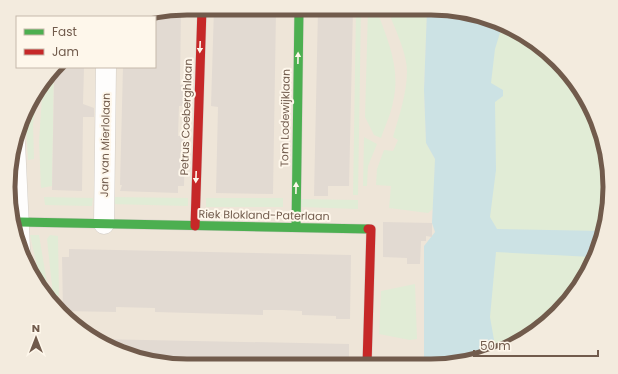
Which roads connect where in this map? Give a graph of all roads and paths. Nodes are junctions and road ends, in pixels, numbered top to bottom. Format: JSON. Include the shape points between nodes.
{"nodes":[{"id":1,"x":202,"y":15,"type":"edge"},
{"id":2,"x":299,"y":15,"type":"edge"},
{"id":3,"x":106,"y":68,"type":"edge"},
{"id":4,"x":16,"y":163,"type":"edge"},
{"id":5,"x":20,"y":222,"type":"junction"},
{"id":6,"x":104,"y":224,"type":"junction"},
{"id":7,"x":195,"y":226,"type":"junction"},
{"id":8,"x":296,"y":227,"type":"junction"},
{"id":9,"x":20,"y":228,"type":"edge"},
{"id":10,"x":367,"y":359,"type":"edge"}],
"edges":[{"from":1,"to":7,"type":"street","name":"Petrus Coeberghlaan","one_way":true},
{"from":8,"to":2,"type":"street","name":"Tom Lodewijklaan","one_way":true},
{"from":3,"to":6,"type":"street","name":"Jan van Mierlolaan"},
{"from":4,"to":5,"type":"street"},
{"from":5,"to":6,"type":"street","name":"Riek Blokland-Paterlaan"},
{"from":5,"to":9,"type":"street"},
{"from":6,"to":7,"type":"street","name":"Riek Blokland-Paterlaan"},
{"from":7,"to":8,"type":"street","name":"Riek Blokland-Paterlaan"},
{"from":8,"to":10,"type":"street","name":"Riek Blokland-Paterlaan","via":[[371,229]]}]}
